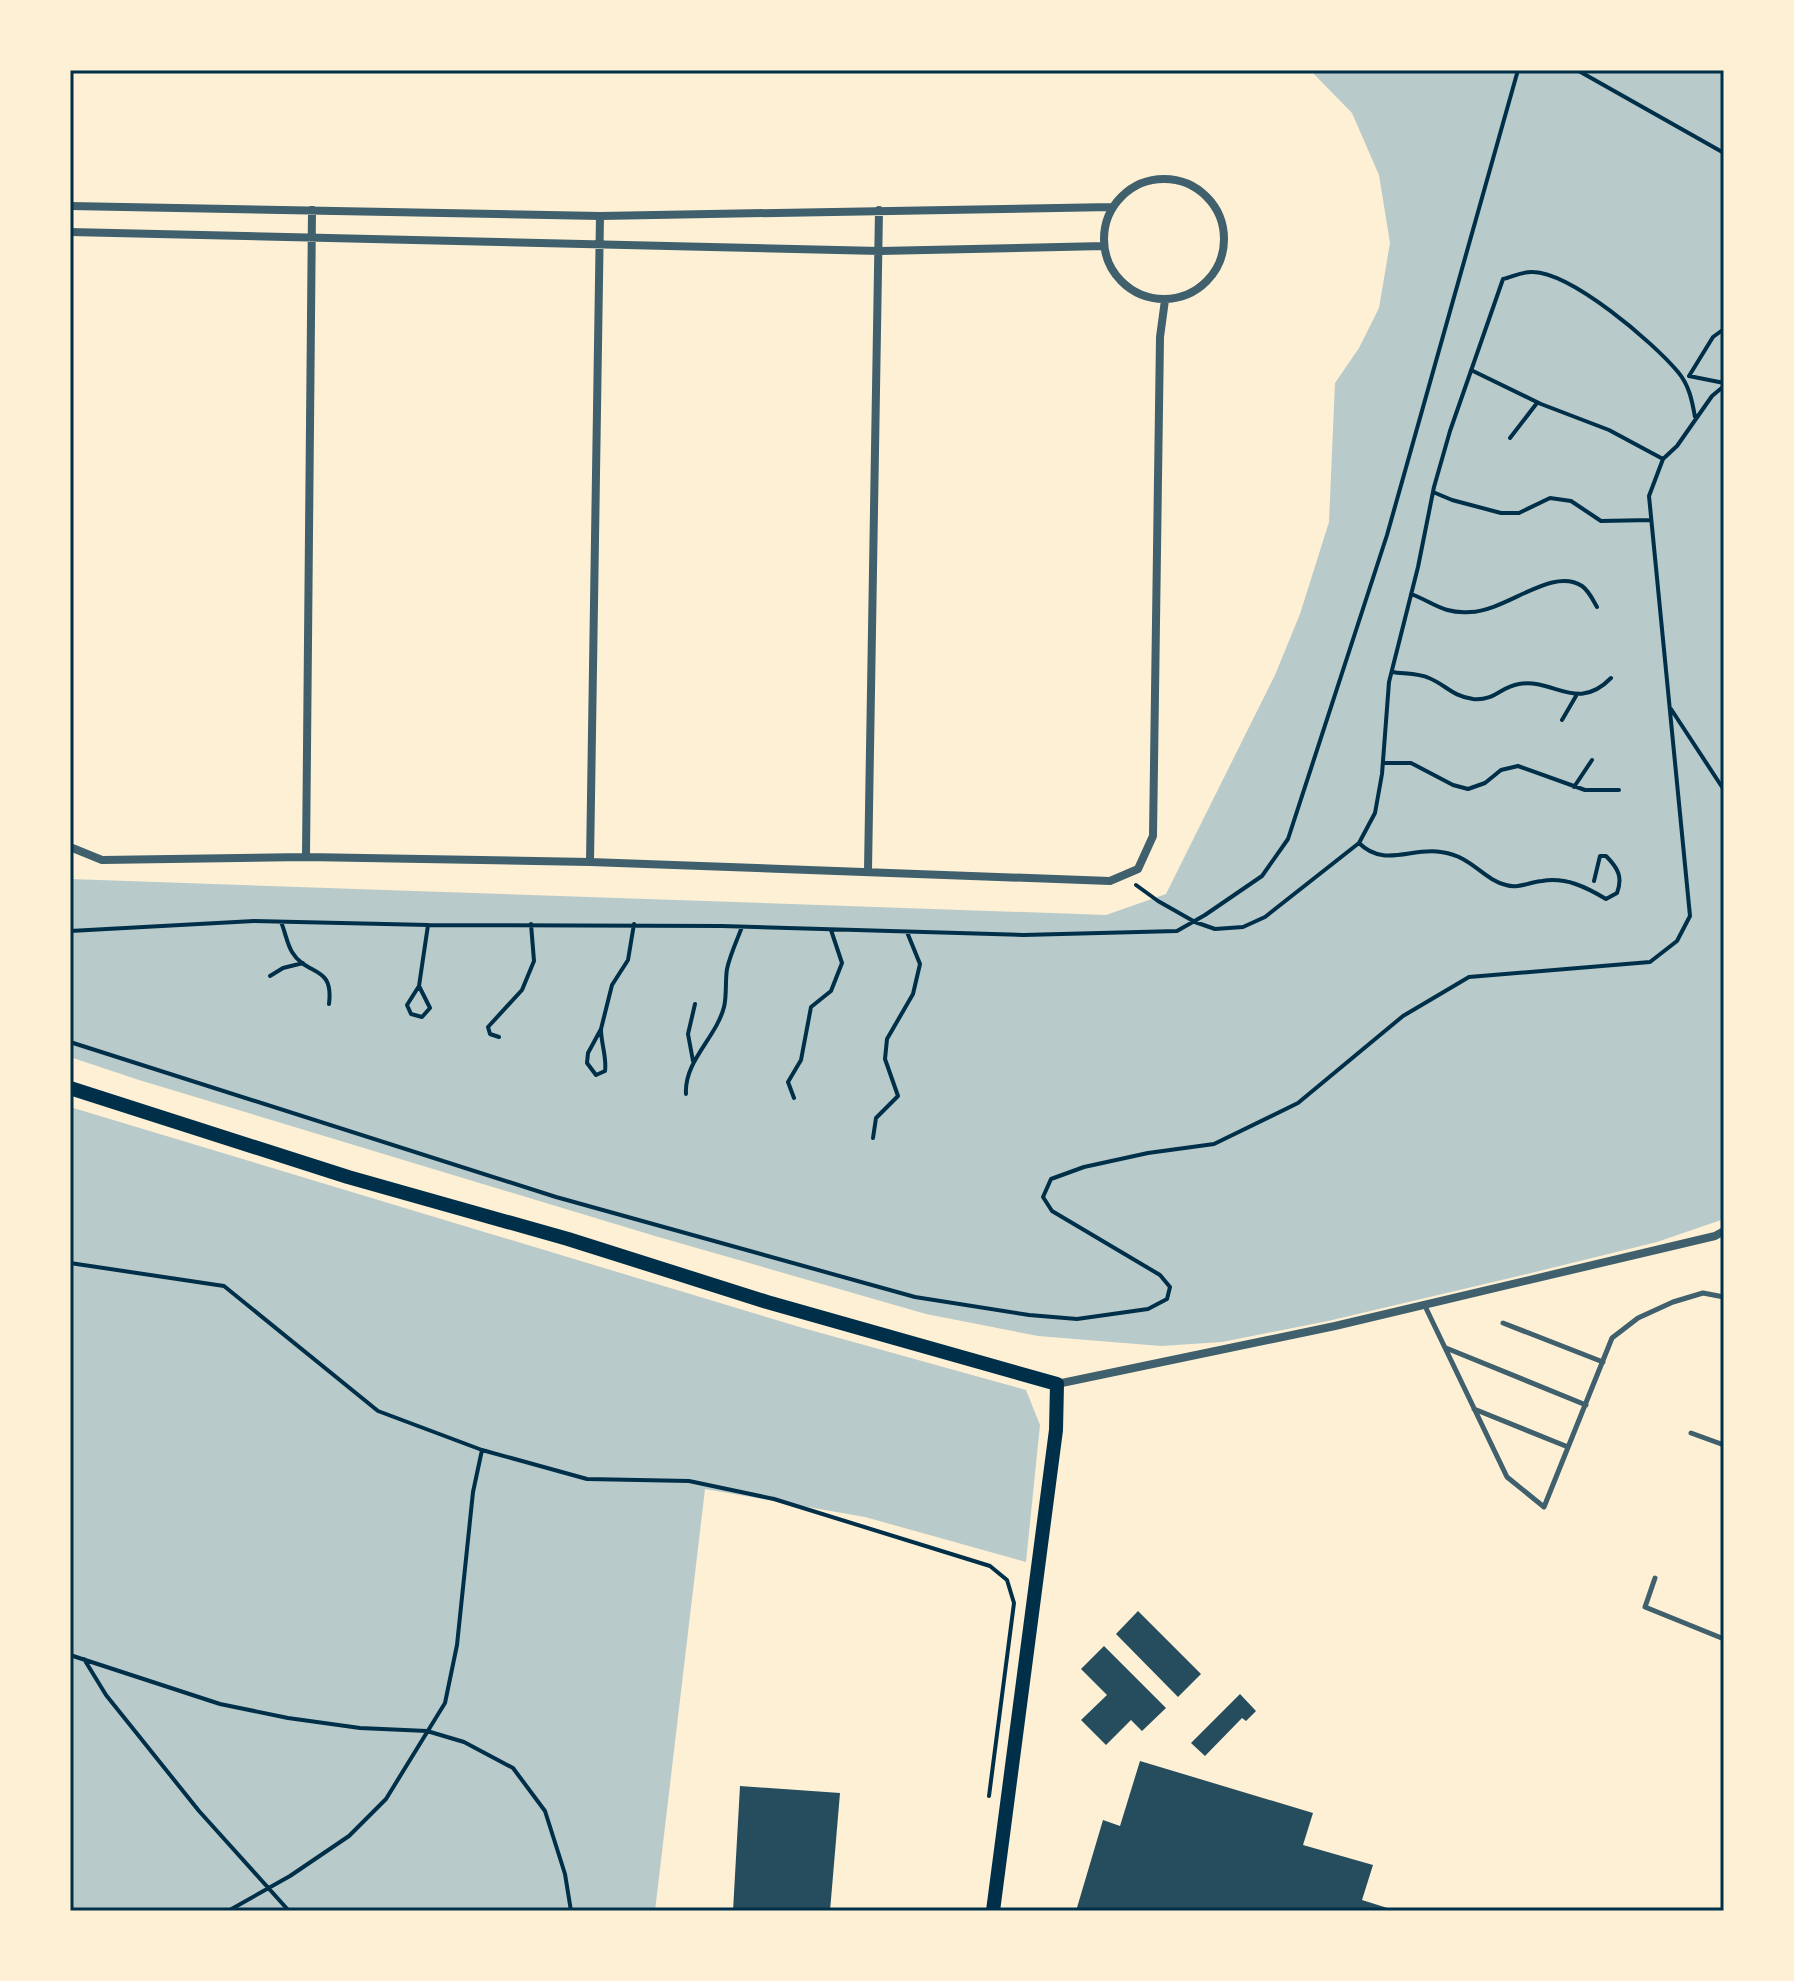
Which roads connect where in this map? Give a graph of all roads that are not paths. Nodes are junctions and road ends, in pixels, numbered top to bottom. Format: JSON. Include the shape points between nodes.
{"nodes":[{"id":1,"x":70,"y":206,"type":"edge"},
{"id":2,"x":1112,"y":207,"type":"junction"},
{"id":3,"x":312,"y":210,"type":"junction"},
{"id":4,"x":879,"y":210,"type":"junction"},
{"id":5,"x":600,"y":216,"type":"junction"},
{"id":6,"x":70,"y":232,"type":"edge"},
{"id":7,"x":312,"y":237,"type":"junction"},
{"id":8,"x":601,"y":242,"type":"junction"},
{"id":9,"x":1104,"y":246,"type":"junction"},
{"id":10,"x":880,"y":251,"type":"junction"},
{"id":11,"x":1165,"y":300,"type":"junction"},
{"id":12,"x":70,"y":847,"type":"edge"},
{"id":13,"x":306,"y":857,"type":"junction"},
{"id":14,"x":590,"y":862,"type":"junction"},
{"id":15,"x":868,"y":870,"type":"junction"},
{"id":16,"x":70,"y":1088,"type":"edge"},
{"id":17,"x":1724,"y":1231,"type":"edge"},
{"id":18,"x":1724,"y":1297,"type":"edge"},
{"id":19,"x":1424,"y":1304,"type":"junction"},
{"id":20,"x":1503,"y":1323,"type":"dead end"},
{"id":21,"x":1446,"y":1348,"type":"junction"},
{"id":22,"x":1603,"y":1362,"type":"junction"},
{"id":23,"x":1057,"y":1384,"type":"junction"},
{"id":24,"x":1586,"y":1405,"type":"junction"},
{"id":25,"x":1474,"y":1409,"type":"junction"},
{"id":26,"x":1691,"y":1433,"type":"dead end"},
{"id":27,"x":1724,"y":1445,"type":"edge"},
{"id":28,"x":1568,"y":1447,"type":"junction"},
{"id":29,"x":1655,"y":1578,"type":"dead end"},
{"id":30,"x":1724,"y":1639,"type":"edge"},
{"id":31,"x":993,"y":1911,"type":"edge"}],
"edges":[{"from":1,"to":3,"type":"street"},
{"from":2,"to":4,"type":"street"},
{"from":2,"to":9,"type":"street"},
{"from":2,"to":11,"type":"street","via":[[1135,186],[1164,178],[1203,192],[1217,208],[1224,228],[1218,268],[1187,295]]},
{"from":3,"to":5,"type":"street"},
{"from":3,"to":7,"type":"street"},
{"from":4,"to":5,"type":"street"},
{"from":4,"to":10,"type":"street"},
{"from":5,"to":8,"type":"street"},
{"from":6,"to":7,"type":"street"},
{"from":7,"to":8,"type":"street"},
{"from":7,"to":13,"type":"street"},
{"from":8,"to":10,"type":"street"},
{"from":8,"to":14,"type":"street"},
{"from":9,"to":10,"type":"street"},
{"from":9,"to":11,"type":"street","via":[[1110,267],[1124,285]]},
{"from":10,"to":15,"type":"street"},
{"from":11,"to":15,"type":"street","via":[[1160,337],[1153,836],[1138,869],[1110,881]]},
{"from":12,"to":13,"type":"street","via":[[102,860]]},
{"from":13,"to":14,"type":"street"},
{"from":14,"to":15,"type":"street"},
{"from":16,"to":23,"type":"main road","via":[[348,1177]]},
{"from":17,"to":19,"type":"street"},
{"from":18,"to":22,"type":"lane","via":[[1703,1293],[1638,1318],[1612,1338]]},
{"from":19,"to":21,"type":"lane"},
{"from":19,"to":23,"type":"street"},
{"from":20,"to":22,"type":"lane"},
{"from":21,"to":24,"type":"lane"},
{"from":21,"to":25,"type":"lane"},
{"from":22,"to":24,"type":"lane"},
{"from":23,"to":31,"type":"main road","via":[[1056,1430]]},
{"from":24,"to":28,"type":"lane"},
{"from":25,"to":28,"type":"lane"},
{"from":25,"to":28,"type":"lane","via":[[1507,1477],[1544,1507]]},
{"from":26,"to":27,"type":"lane"},
{"from":29,"to":30,"type":"lane","via":[[1645,1607]]}]}
